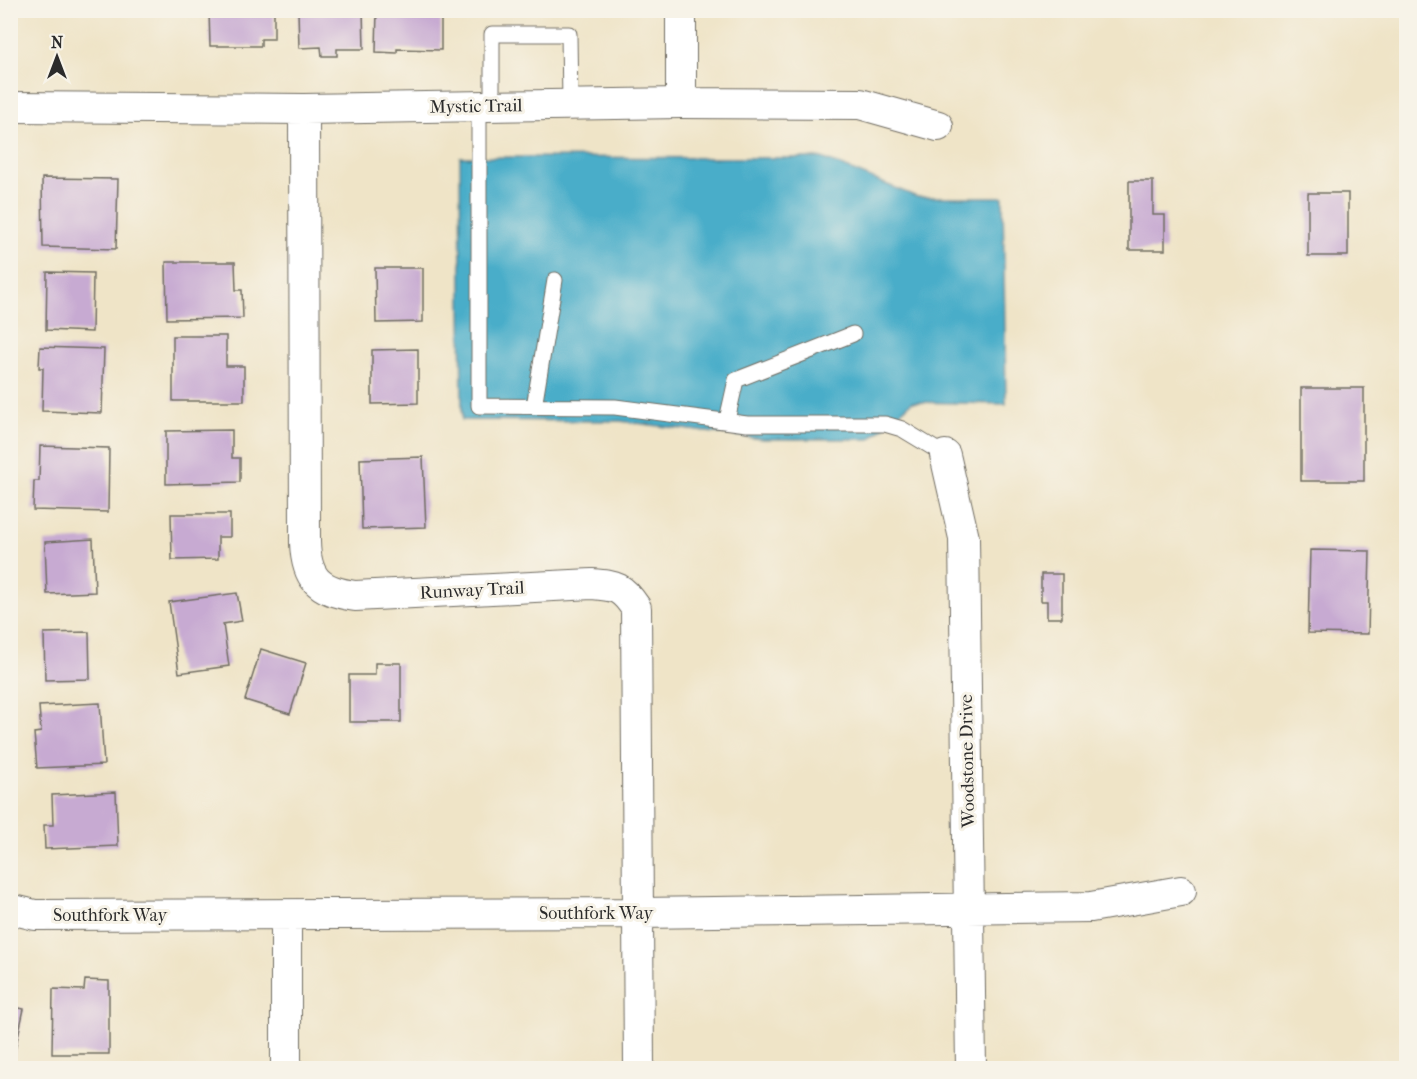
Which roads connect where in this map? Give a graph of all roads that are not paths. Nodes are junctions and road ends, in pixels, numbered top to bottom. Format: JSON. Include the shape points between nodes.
{"nodes":[{"id":1,"x":681,"y":10,"type":"edge"},
{"id":2,"x":681,"y":103,"type":"junction"},
{"id":3,"x":570,"y":105,"type":"junction"},
{"id":4,"x":486,"y":106,"type":"junction"},
{"id":5,"x":10,"y":107,"type":"edge"},
{"id":6,"x":304,"y":109,"type":"junction"},
{"id":7,"x":938,"y":126,"type":"dead end"},
{"id":8,"x":555,"y":280,"type":"dead end"},
{"id":9,"x":853,"y":334,"type":"dead end"},
{"id":10,"x":534,"y":406,"type":"junction"},
{"id":11,"x":727,"y":420,"type":"junction"},
{"id":12,"x":945,"y":455,"type":"joint"},
{"id":13,"x":1181,"y":891,"type":"dead end"},
{"id":14,"x":10,"y":909,"type":"edge"},
{"id":15,"x":969,"y":909,"type":"junction"},
{"id":16,"x":639,"y":913,"type":"junction"},
{"id":17,"x":286,"y":915,"type":"junction"},
{"id":18,"x":286,"y":1068,"type":"edge"},
{"id":19,"x":639,"y":1068,"type":"edge"},
{"id":20,"x":971,"y":1068,"type":"edge"}],
"edges":[{"from":1,"to":2,"type":"street"},
{"from":2,"to":3,"type":"street","name":"Mystic Trail"},
{"from":2,"to":7,"type":"street","name":"Mystic Trail","via":[[860,104]]},
{"from":3,"to":4,"type":"street","name":"Mystic Trail"},
{"from":3,"to":4,"type":"lane","via":[[569,34],[492,34]]},
{"from":4,"to":6,"type":"street","name":"Mystic Trail"},
{"from":4,"to":10,"type":"lane","via":[[479,406]]},
{"from":5,"to":6,"type":"street","name":"Mystic Trail"},
{"from":6,"to":16,"type":"street","name":"Runway Trail","via":[[304,542],[310,575],[335,593],[355,596],[592,584],[612,585],[625,591],[636,608]]},
{"from":8,"to":10,"type":"lane"},
{"from":9,"to":11,"type":"lane","via":[[736,380]]},
{"from":10,"to":11,"type":"lane","via":[[615,407]]},
{"from":11,"to":12,"type":"lane","via":[[785,425],[885,424],[902,429]]},
{"from":12,"to":15,"type":"street","name":"Woodstone Drive","via":[[964,538]]},
{"from":13,"to":15,"type":"street","name":"Southfork Way","via":[[1091,907]]},
{"from":14,"to":17,"type":"street","name":"Southfork Way","via":[[35,915]]},
{"from":15,"to":16,"type":"street","name":"Southfork Way"},
{"from":15,"to":20,"type":"street","name":"Woodstone Drive"},
{"from":16,"to":17,"type":"street","name":"Southfork Way"},
{"from":16,"to":19,"type":"street","name":"Runway Trail"},
{"from":17,"to":18,"type":"street"}]}
